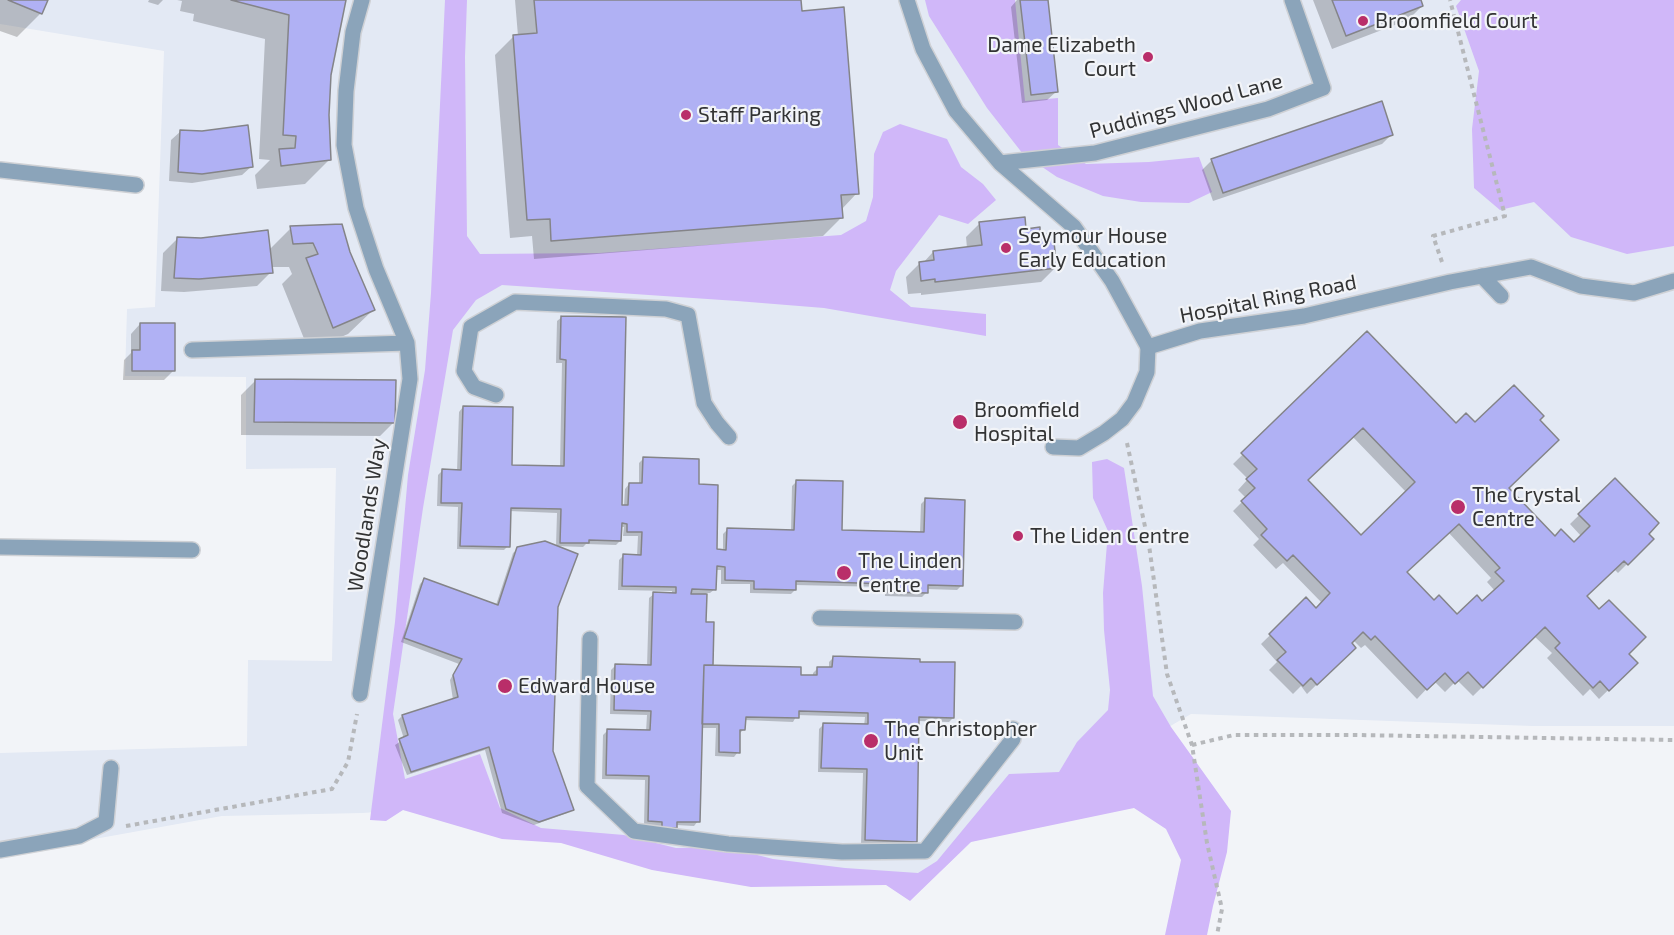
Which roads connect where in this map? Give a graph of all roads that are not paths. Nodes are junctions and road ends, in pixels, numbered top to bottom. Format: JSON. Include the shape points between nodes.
{"nodes":[{"id":1,"x":362,"y":0,"type":"edge"},
{"id":2,"x":907,"y":0,"type":"edge"},
{"id":3,"x":1292,"y":0,"type":"edge"},
{"id":4,"x":1000,"y":163,"type":"junction"},
{"id":5,"x":0,"y":170,"type":"edge"},
{"id":6,"x":136,"y":185,"type":"dead end"},
{"id":7,"x":1482,"y":276,"type":"junction"},
{"id":8,"x":1674,"y":281,"type":"edge"},
{"id":9,"x":1501,"y":296,"type":"dead end"},
{"id":10,"x":407,"y":343,"type":"junction"},
{"id":11,"x":1148,"y":347,"type":"junction"},
{"id":12,"x":192,"y":350,"type":"dead end"},
{"id":13,"x":496,"y":395,"type":"dead end"},
{"id":14,"x":729,"y":437,"type":"dead end"},
{"id":15,"x":1053,"y":447,"type":"dead end"},
{"id":16,"x":0,"y":547,"type":"edge"},
{"id":17,"x":192,"y":550,"type":"dead end"},
{"id":18,"x":820,"y":618,"type":"dead end"},
{"id":19,"x":1015,"y":622,"type":"dead end"},
{"id":20,"x":590,"y":639,"type":"dead end"},
{"id":21,"x":360,"y":694,"type":"road end"},
{"id":22,"x":1013,"y":729,"type":"dead end"},
{"id":23,"x":111,"y":768,"type":"dead end"},
{"id":24,"x":0,"y":850,"type":"edge"}],
"edges":[{"from":1,"to":10,"type":"street","name":"Woodlands Way","via":[[346,91],[344,145],[356,208]]},
{"from":2,"to":4,"type":"street","via":[[923,49],[956,111]]},
{"from":3,"to":4,"type":"street","name":"Puddings Wood Lane","via":[[1323,88],[1268,109],[1095,153]]},
{"from":4,"to":11,"type":"street","via":[[1074,227],[1112,281]]},
{"from":5,"to":6,"type":"street"},
{"from":7,"to":8,"type":"street","name":"Hospital Ring Road","via":[[1531,267],[1581,286],[1634,293]]},
{"from":7,"to":9,"type":"street"},
{"from":7,"to":11,"type":"street","name":"Hospital Ring Road","via":[[1304,316],[1200,331]]},
{"from":10,"to":12,"type":"street"},
{"from":10,"to":21,"type":"street","name":"Woodlands Way","via":[[410,379]]},
{"from":11,"to":15,"type":"street","via":[[1147,372],[1134,403],[1122,419],[1079,448]]},
{"from":13,"to":14,"type":"street","via":[[474,387],[464,371],[471,327],[514,302],[666,309],[688,315],[704,403]]},
{"from":16,"to":17,"type":"street"},
{"from":18,"to":19,"type":"street"},
{"from":20,"to":22,"type":"street","via":[[587,786],[634,831],[728,844],[831,851],[925,851],[1013,739]]},
{"from":23,"to":24,"type":"street","via":[[106,822],[79,836]]}]}
